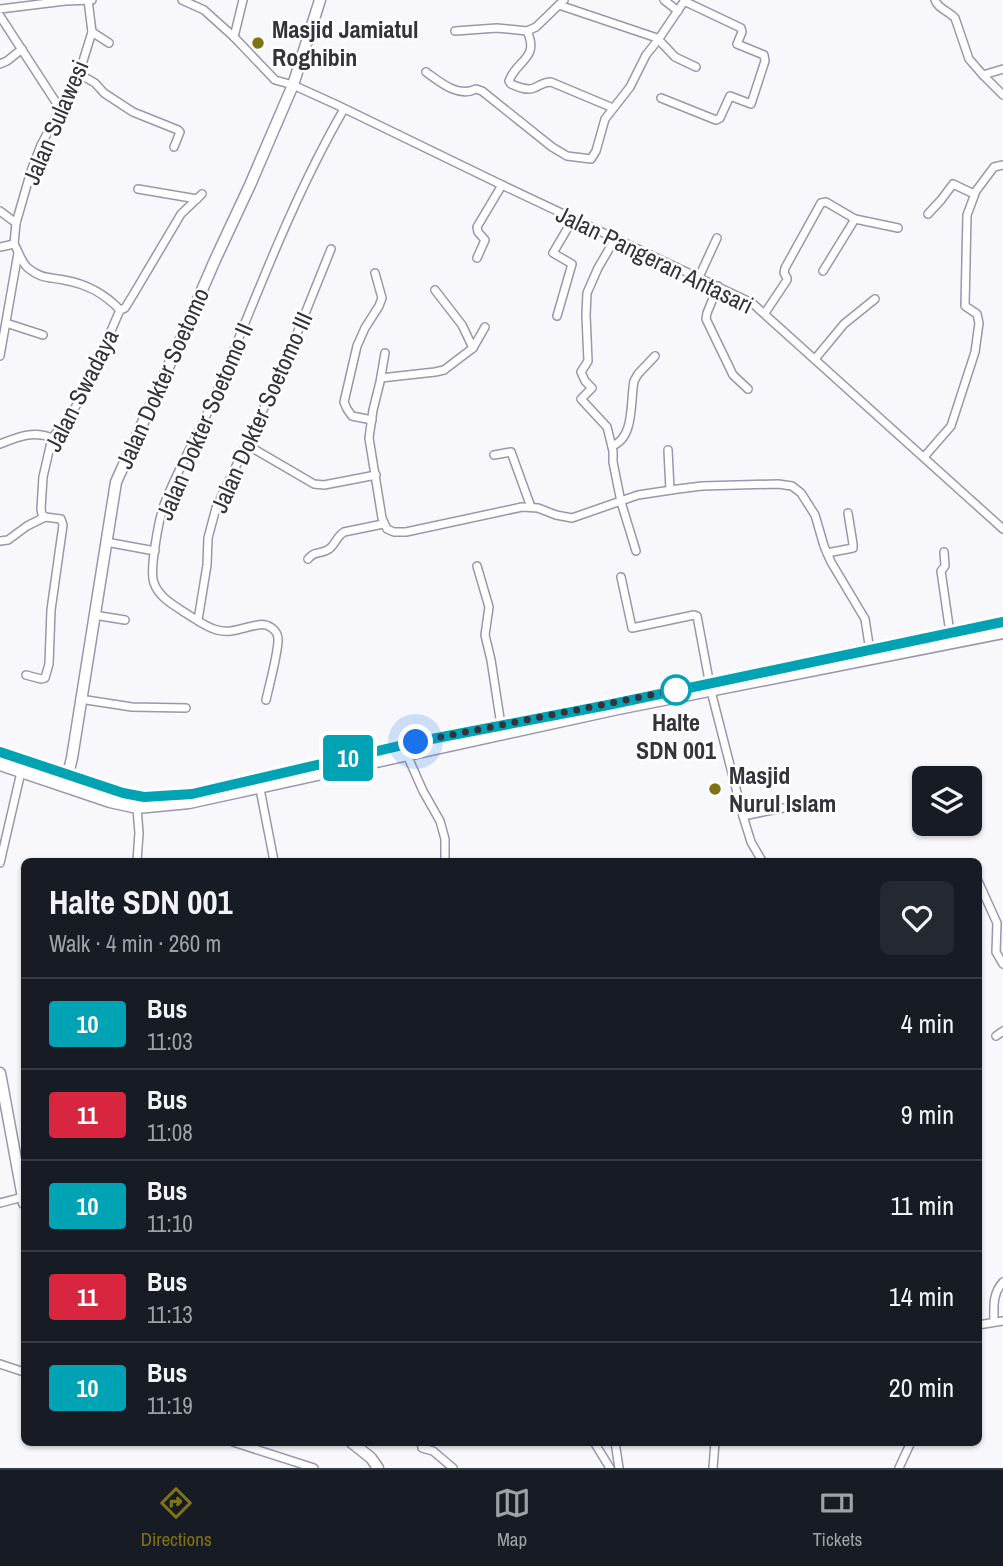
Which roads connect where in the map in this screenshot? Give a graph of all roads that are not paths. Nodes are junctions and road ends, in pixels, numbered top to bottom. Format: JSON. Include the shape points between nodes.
{"nodes":[{"id":1,"x":90,"y":0,"type":"edge"},
{"id":2,"x":182,"y":0,"type":"edge"},
{"id":3,"x":243,"y":0,"type":"edge"},
{"id":4,"x":320,"y":0,"type":"edge"},
{"id":5,"x":664,"y":0,"type":"edge"},
{"id":6,"x":684,"y":0,"type":"edge"},
{"id":7,"x":935,"y":0,"type":"edge"},
{"id":8,"x":561,"y":3,"type":"edge"},
{"id":9,"x":0,"y":9,"type":"edge"},
{"id":10,"x":678,"y":11,"type":"junction"},
{"id":11,"x":0,"y":16,"type":"edge"},
{"id":12,"x":455,"y":31,"type":"dead end"},
{"id":13,"x":527,"y":31,"type":"junction"},
{"id":14,"x":92,"y":33,"type":"junction"},
{"id":15,"x":234,"y":37,"type":"junction"},
{"id":16,"x":658,"y":40,"type":"junction"},
{"id":17,"x":109,"y":43,"type":"dead end"},
{"id":18,"x":22,"y":49,"type":"junction"},
{"id":19,"x":0,"y":64,"type":"edge"},
{"id":20,"x":696,"y":66,"type":"dead end"},
{"id":21,"x":1003,"y":69,"type":"edge"},
{"id":22,"x":426,"y":72,"type":"dead end"},
{"id":23,"x":79,"y":74,"type":"junction"},
{"id":24,"x":982,"y":75,"type":"junction"},
{"id":25,"x":293,"y":85,"type":"junction"},
{"id":26,"x":1003,"y":95,"type":"edge"},
{"id":27,"x":661,"y":97,"type":"dead end"},
{"id":28,"x":613,"y":108,"type":"junction"},
{"id":29,"x":344,"y":109,"type":"junction"},
{"id":30,"x":61,"y":110,"type":"junction"},
{"id":31,"x":174,"y":147,"type":"dead end"},
{"id":32,"x":1003,"y":165,"type":"edge"},
{"id":33,"x":502,"y":185,"type":"junction"},
{"id":34,"x":138,"y":189,"type":"dead end"},
{"id":35,"x":974,"y":194,"type":"junction"},
{"id":36,"x":0,"y":211,"type":"edge"},
{"id":37,"x":928,"y":214,"type":"dead end"},
{"id":38,"x":573,"y":219,"type":"junction"},
{"id":39,"x":855,"y":219,"type":"junction"},
{"id":40,"x":16,"y":223,"type":"junction"},
{"id":41,"x":898,"y":228,"type":"dead end"},
{"id":42,"x":717,"y":238,"type":"dead end"},
{"id":43,"x":615,"y":239,"type":"junction"},
{"id":44,"x":0,"y":247,"type":"edge"},
{"id":45,"x":17,"y":248,"type":"junction"},
{"id":46,"x":331,"y":248,"type":"dead end"},
{"id":47,"x":477,"y":258,"type":"dead end"},
{"id":48,"x":823,"y":271,"type":"dead end"},
{"id":49,"x":375,"y":272,"type":"dead end"},
{"id":50,"x":699,"y":277,"type":"junction"},
{"id":51,"x":718,"y":286,"type":"junction"},
{"id":52,"x":435,"y":290,"type":"dead end"},
{"id":53,"x":875,"y":299,"type":"dead end"},
{"id":54,"x":120,"y":310,"type":"junction"},
{"id":55,"x":765,"y":313,"type":"junction"},
{"id":56,"x":557,"y":316,"type":"dead end"},
{"id":57,"x":6,"y":323,"type":"junction"},
{"id":58,"x":485,"y":327,"type":"dead end"},
{"id":59,"x":43,"y":335,"type":"dead end"},
{"id":60,"x":472,"y":348,"type":"junction"},
{"id":61,"x":385,"y":353,"type":"dead end"},
{"id":62,"x":0,"y":356,"type":"edge"},
{"id":63,"x":655,"y":356,"type":"dead end"},
{"id":64,"x":815,"y":359,"type":"junction"},
{"id":65,"x":381,"y":378,"type":"junction"},
{"id":66,"x":748,"y":389,"type":"dead end"},
{"id":67,"x":372,"y":420,"type":"junction"},
{"id":68,"x":52,"y":438,"type":"junction"},
{"id":69,"x":0,"y":444,"type":"edge"},
{"id":70,"x":247,"y":445,"type":"junction"},
{"id":71,"x":612,"y":446,"type":"junction"},
{"id":72,"x":668,"y":450,"type":"dead end"},
{"id":73,"x":494,"y":455,"type":"dead end"},
{"id":74,"x":925,"y":457,"type":"junction"},
{"id":75,"x":376,"y":475,"type":"junction"},
{"id":76,"x":670,"y":490,"type":"junction"},
{"id":77,"x":621,"y":502,"type":"junction"},
{"id":78,"x":531,"y":508,"type":"junction"},
{"id":79,"x":848,"y":513,"type":"dead end"},
{"id":80,"x":45,"y":517,"type":"junction"},
{"id":81,"x":383,"y":524,"type":"junction"},
{"id":82,"x":1003,"y":528,"type":"edge"},
{"id":83,"x":0,"y":541,"type":"edge"},
{"id":84,"x":106,"y":542,"type":"junction"},
{"id":85,"x":155,"y":551,"type":"junction"},
{"id":86,"x":636,"y":551,"type":"dead end"},
{"id":87,"x":944,"y":552,"type":"dead end"},
{"id":88,"x":827,"y":553,"type":"junction"},
{"id":89,"x":308,"y":559,"type":"dead end"},
{"id":90,"x":477,"y":566,"type":"dead end"},
{"id":91,"x":621,"y":577,"type":"dead end"},
{"id":92,"x":94,"y":615,"type":"junction"},
{"id":93,"x":125,"y":620,"type":"dead end"},
{"id":94,"x":198,"y":620,"type":"junction"},
{"id":95,"x":1003,"y":622,"type":"edge"},
{"id":96,"x":950,"y":633,"type":"junction"},
{"id":97,"x":1003,"y":633,"type":"edge"},
{"id":98,"x":870,"y":651,"type":"junction"},
{"id":99,"x":26,"y":675,"type":"dead end"},
{"id":100,"x":710,"y":687,"type":"junction"},
{"id":101,"x":80,"y":699,"type":"junction"},
{"id":102,"x":266,"y":700,"type":"dead end"},
{"id":103,"x":186,"y":708,"type":"dead end"},
{"id":104,"x":501,"y":725,"type":"junction"},
{"id":105,"x":0,"y":752,"type":"edge"},
{"id":106,"x":407,"y":755,"type":"junction"},
{"id":107,"x":0,"y":765,"type":"edge"},
{"id":108,"x":21,"y":772,"type":"junction"},
{"id":109,"x":68,"y":774,"type":"junction"},
{"id":110,"x":260,"y":789,"type":"junction"},
{"id":111,"x":138,"y":808,"type":"junction"},
{"id":112,"x":783,"y":808,"type":"dead end"},
{"id":113,"x":0,"y":814,"type":"edge"},
{"id":114,"x":743,"y":816,"type":"junction"},
{"id":115,"x":10,"y":817,"type":"junction"},
{"id":116,"x":137,"y":858,"type":"edge"},
{"id":117,"x":273,"y":858,"type":"edge"},
{"id":118,"x":444,"y":858,"type":"edge"},
{"id":119,"x":760,"y":858,"type":"edge"},
{"id":120,"x":0,"y":863,"type":"edge"},
{"id":121,"x":982,"y":889,"type":"edge"},
{"id":122,"x":1003,"y":964,"type":"edge"},
{"id":123,"x":0,"y":1073,"type":"edge"},
{"id":124,"x":21,"y":1185,"type":"edge"},
{"id":125,"x":21,"y":1201,"type":"edge"},
{"id":126,"x":0,"y":1203,"type":"edge"},
{"id":127,"x":1003,"y":1282,"type":"edge"},
{"id":128,"x":1003,"y":1321,"type":"edge"},
{"id":129,"x":994,"y":1322,"type":"junction"},
{"id":130,"x":982,"y":1324,"type":"edge"},
{"id":131,"x":0,"y":1364,"type":"edge"},
{"id":132,"x":21,"y":1371,"type":"edge"},
{"id":133,"x":245,"y":1446,"type":"edge"},
{"id":134,"x":356,"y":1446,"type":"edge"},
{"id":135,"x":422,"y":1446,"type":"edge"},
{"id":136,"x":596,"y":1446,"type":"edge"},
{"id":137,"x":616,"y":1446,"type":"edge"},
{"id":138,"x":715,"y":1446,"type":"edge"},
{"id":139,"x":909,"y":1446,"type":"edge"},
{"id":140,"x":314,"y":1468,"type":"edge"},
{"id":141,"x":378,"y":1468,"type":"edge"},
{"id":142,"x":453,"y":1468,"type":"edge"},
{"id":143,"x":610,"y":1468,"type":"edge"},
{"id":144,"x":619,"y":1468,"type":"edge"},
{"id":145,"x":713,"y":1468,"type":"edge"},
{"id":146,"x":899,"y":1468,"type":"edge"}],
"edges":[{"from":1,"to":9,"type":"street"},
{"from":1,"to":14,"type":"street","name":"Jalan Sulawesi"},
{"from":2,"to":15,"type":"street","name":"Jalan Pangeran Antasari","via":[[204,10]]},
{"from":3,"to":15,"type":"street"},
{"from":4,"to":25,"type":"main road","name":"Jalan Dokter Soetomo"},
{"from":5,"to":10,"type":"street"},
{"from":6,"to":10,"type":"street"},
{"from":6,"to":27,"type":"street","via":[[741,28],[737,44],[764,55],[765,61],[752,103],[730,96],[716,120]]},
{"from":7,"to":24,"type":"street","via":[[955,18],[969,59]]},
{"from":8,"to":13,"type":"street"},
{"from":8,"to":16,"type":"street"},
{"from":10,"to":16,"type":"street"},
{"from":11,"to":18,"type":"street"},
{"from":12,"to":13,"type":"street"},
{"from":13,"to":28,"type":"street","via":[[531,49],[512,74],[511,84],[529,89],[551,82]]},
{"from":14,"to":17,"type":"street"},
{"from":14,"to":23,"type":"street","name":"Jalan Sulawesi"},
{"from":15,"to":25,"type":"street","name":"Jalan Pangeran Antasari","via":[[275,80]]},
{"from":16,"to":20,"type":"street","via":[[675,57]]},
{"from":16,"to":28,"type":"street"},
{"from":18,"to":19,"type":"street"},
{"from":18,"to":30,"type":"street"},
{"from":21,"to":24,"type":"street"},
{"from":22,"to":28,"type":"street","via":[[455,90],[482,91],[567,156],[591,159]]},
{"from":23,"to":30,"type":"street","name":"Jalan Sulawesi"},
{"from":23,"to":31,"type":"street","via":[[133,112],[178,129]]},
{"from":24,"to":26,"type":"street"},
{"from":25,"to":29,"type":"street","name":"Jalan Pangeran Antasari"},
{"from":25,"to":84,"type":"main road","name":"Jalan Dokter Soetomo","via":[[116,482]]},
{"from":29,"to":33,"type":"street","name":"Jalan Pangeran Antasari"},
{"from":29,"to":85,"type":"street","name":"Jalan Dokter Soetomo II","via":[[314,163],[164,504]]},
{"from":30,"to":40,"type":"street","name":"Jalan Sulawesi","via":[[41,145]]},
{"from":32,"to":35,"type":"street","via":[[995,167]]},
{"from":33,"to":38,"type":"street","name":"Jalan Pangeran Antasari"},
{"from":33,"to":47,"type":"street","via":[[477,227],[485,240]]},
{"from":34,"to":54,"type":"street","via":[[199,196],[181,214]]},
{"from":35,"to":37,"type":"street","via":[[954,184]]},
{"from":35,"to":74,"type":"street","via":[[966,222],[965,306],[977,314],[979,323],[975,352],[951,426]]},
{"from":36,"to":40,"type":"street"},
{"from":38,"to":43,"type":"street","name":"Jalan Pangeran Antasari"},
{"from":38,"to":56,"type":"street","via":[[552,253],[572,264]]},
{"from":39,"to":41,"type":"street"},
{"from":39,"to":48,"type":"street"},
{"from":39,"to":55,"type":"street","via":[[821,203],[783,272],[787,281]]},
{"from":40,"to":45,"type":"street","name":"Jalan Sulawesi"},
{"from":42,"to":50,"type":"street"},
{"from":43,"to":50,"type":"street","name":"Jalan Pangeran Antasari"},
{"from":43,"to":71,"type":"street","via":[[586,300],[589,361],[581,372],[592,388],[581,399],[607,427]]},
{"from":44,"to":45,"type":"street"},
{"from":45,"to":54,"type":"street","name":"Jalan Swadaya","via":[[27,267],[47,278],[97,290]]},
{"from":45,"to":57,"type":"street","name":"Jalan Sulawesi"},
{"from":46,"to":70,"type":"street","name":"Jalan Dokter Soetomo III"},
{"from":49,"to":67,"type":"street","via":[[382,298],[358,346],[344,402],[352,416]]},
{"from":50,"to":51,"type":"street","name":"Jalan Pangeran Antasari"},
{"from":51,"to":55,"type":"street","name":"Jalan Pangeran Antasari"},
{"from":51,"to":66,"type":"street","via":[[706,319],[733,375]]},
{"from":52,"to":60,"type":"street","via":[[462,325]]},
{"from":53,"to":64,"type":"street","via":[[845,324]]},
{"from":54,"to":68,"type":"street","name":"Jalan Swadaya","via":[[86,389]]},
{"from":55,"to":64,"type":"street","name":"Jalan Pangeran Antasari"},
{"from":57,"to":59,"type":"street"},
{"from":57,"to":62,"type":"street","name":"Jalan Sulawesi"},
{"from":58,"to":60,"type":"street"},
{"from":60,"to":65,"type":"street","via":[[444,370]]},
{"from":61,"to":65,"type":"street"},
{"from":63,"to":71,"type":"street","via":[[634,381],[628,427],[619,444]]},
{"from":64,"to":74,"type":"street","name":"Jalan Pangeran Antasari"},
{"from":65,"to":67,"type":"street"},
{"from":67,"to":75,"type":"street","via":[[369,438]]},
{"from":68,"to":69,"type":"street","via":[[33,434]]},
{"from":68,"to":80,"type":"street","name":"Jalan Swadaya","via":[[43,477],[41,509]]},
{"from":70,"to":75,"type":"street","via":[[314,484]]},
{"from":70,"to":94,"type":"street","name":"Jalan Dokter Soetomo III","via":[[216,508]]},
{"from":71,"to":77,"type":"street"},
{"from":72,"to":76,"type":"street"},
{"from":73,"to":78,"type":"street","via":[[511,452]]},
{"from":74,"to":82,"type":"street","name":"Jalan Pangeran Antasari"},
{"from":75,"to":81,"type":"street"},
{"from":76,"to":77,"type":"street"},
{"from":76,"to":88,"type":"street","via":[[792,486],[815,515]]},
{"from":77,"to":78,"type":"street","via":[[572,518]]},
{"from":77,"to":86,"type":"street"},
{"from":78,"to":81,"type":"street","via":[[406,533]]},
{"from":79,"to":88,"type":"street","via":[[853,548]]},
{"from":80,"to":83,"type":"street"},
{"from":80,"to":99,"type":"street","via":[[61,519],[62,525],[49,664],[45,678]]},
{"from":81,"to":89,"type":"street","via":[[344,532],[328,550]]},
{"from":84,"to":85,"type":"street"},
{"from":84,"to":92,"type":"main road","name":"Jalan Dokter Soetomo"},
{"from":85,"to":94,"type":"street","name":"Jalan Dokter Soetomo II","via":[[153,579],[159,593]]},
{"from":87,"to":96,"type":"street","via":[[941,571]]},
{"from":88,"to":98,"type":"street","via":[[865,619]]},
{"from":90,"to":104,"type":"street","via":[[489,607],[485,635]]},
{"from":91,"to":100,"type":"street","via":[[632,628],[696,615]]},
{"from":92,"to":93,"type":"street"},
{"from":92,"to":101,"type":"main road","name":"Jalan Dokter Soetomo"},
{"from":94,"to":102,"type":"street","name":"Jalan Dokter Soetomo II","via":[[219,631],[259,624],[275,630],[277,646]]},
{"from":95,"to":96,"type":"main road"},
{"from":96,"to":98,"type":"main road"},
{"from":97,"to":100,"type":"main road"},
{"from":98,"to":100,"type":"main road"},
{"from":100,"to":104,"type":"main road"},
{"from":100,"to":106,"type":"main road"},
{"from":100,"to":114,"type":"street"},
{"from":101,"to":103,"type":"street","via":[[132,707]]},
{"from":101,"to":109,"type":"main road","name":"Jalan Dokter Soetomo"},
{"from":104,"to":109,"type":"main road","via":[[192,794],[144,797]]},
{"from":105,"to":109,"type":"main road"},
{"from":106,"to":110,"type":"main road"},
{"from":106,"to":118,"type":"street","via":[[440,821]]},
{"from":107,"to":108,"type":"main road"},
{"from":108,"to":111,"type":"main road"},
{"from":108,"to":115,"type":"street"},
{"from":110,"to":111,"type":"main road"},
{"from":110,"to":117,"type":"street"},
{"from":111,"to":116,"type":"street"},
{"from":112,"to":114,"type":"street"},
{"from":113,"to":115,"type":"street"},
{"from":114,"to":119,"type":"street"},
{"from":115,"to":120,"type":"street"},
{"from":121,"to":122,"type":"street","via":[[998,923],[996,952]]},
{"from":123,"to":124,"type":"main road"},
{"from":125,"to":126,"type":"street"},
{"from":127,"to":129,"type":"street","via":[[994,1296]]},
{"from":128,"to":129,"type":"street"},
{"from":129,"to":130,"type":"street"},
{"from":131,"to":132,"type":"street"},
{"from":133,"to":140,"type":"street"},
{"from":134,"to":141,"type":"main road"},
{"from":135,"to":142,"type":"street"},
{"from":136,"to":143,"type":"street"},
{"from":137,"to":144,"type":"street"},
{"from":138,"to":145,"type":"street"},
{"from":139,"to":146,"type":"street"}]}
